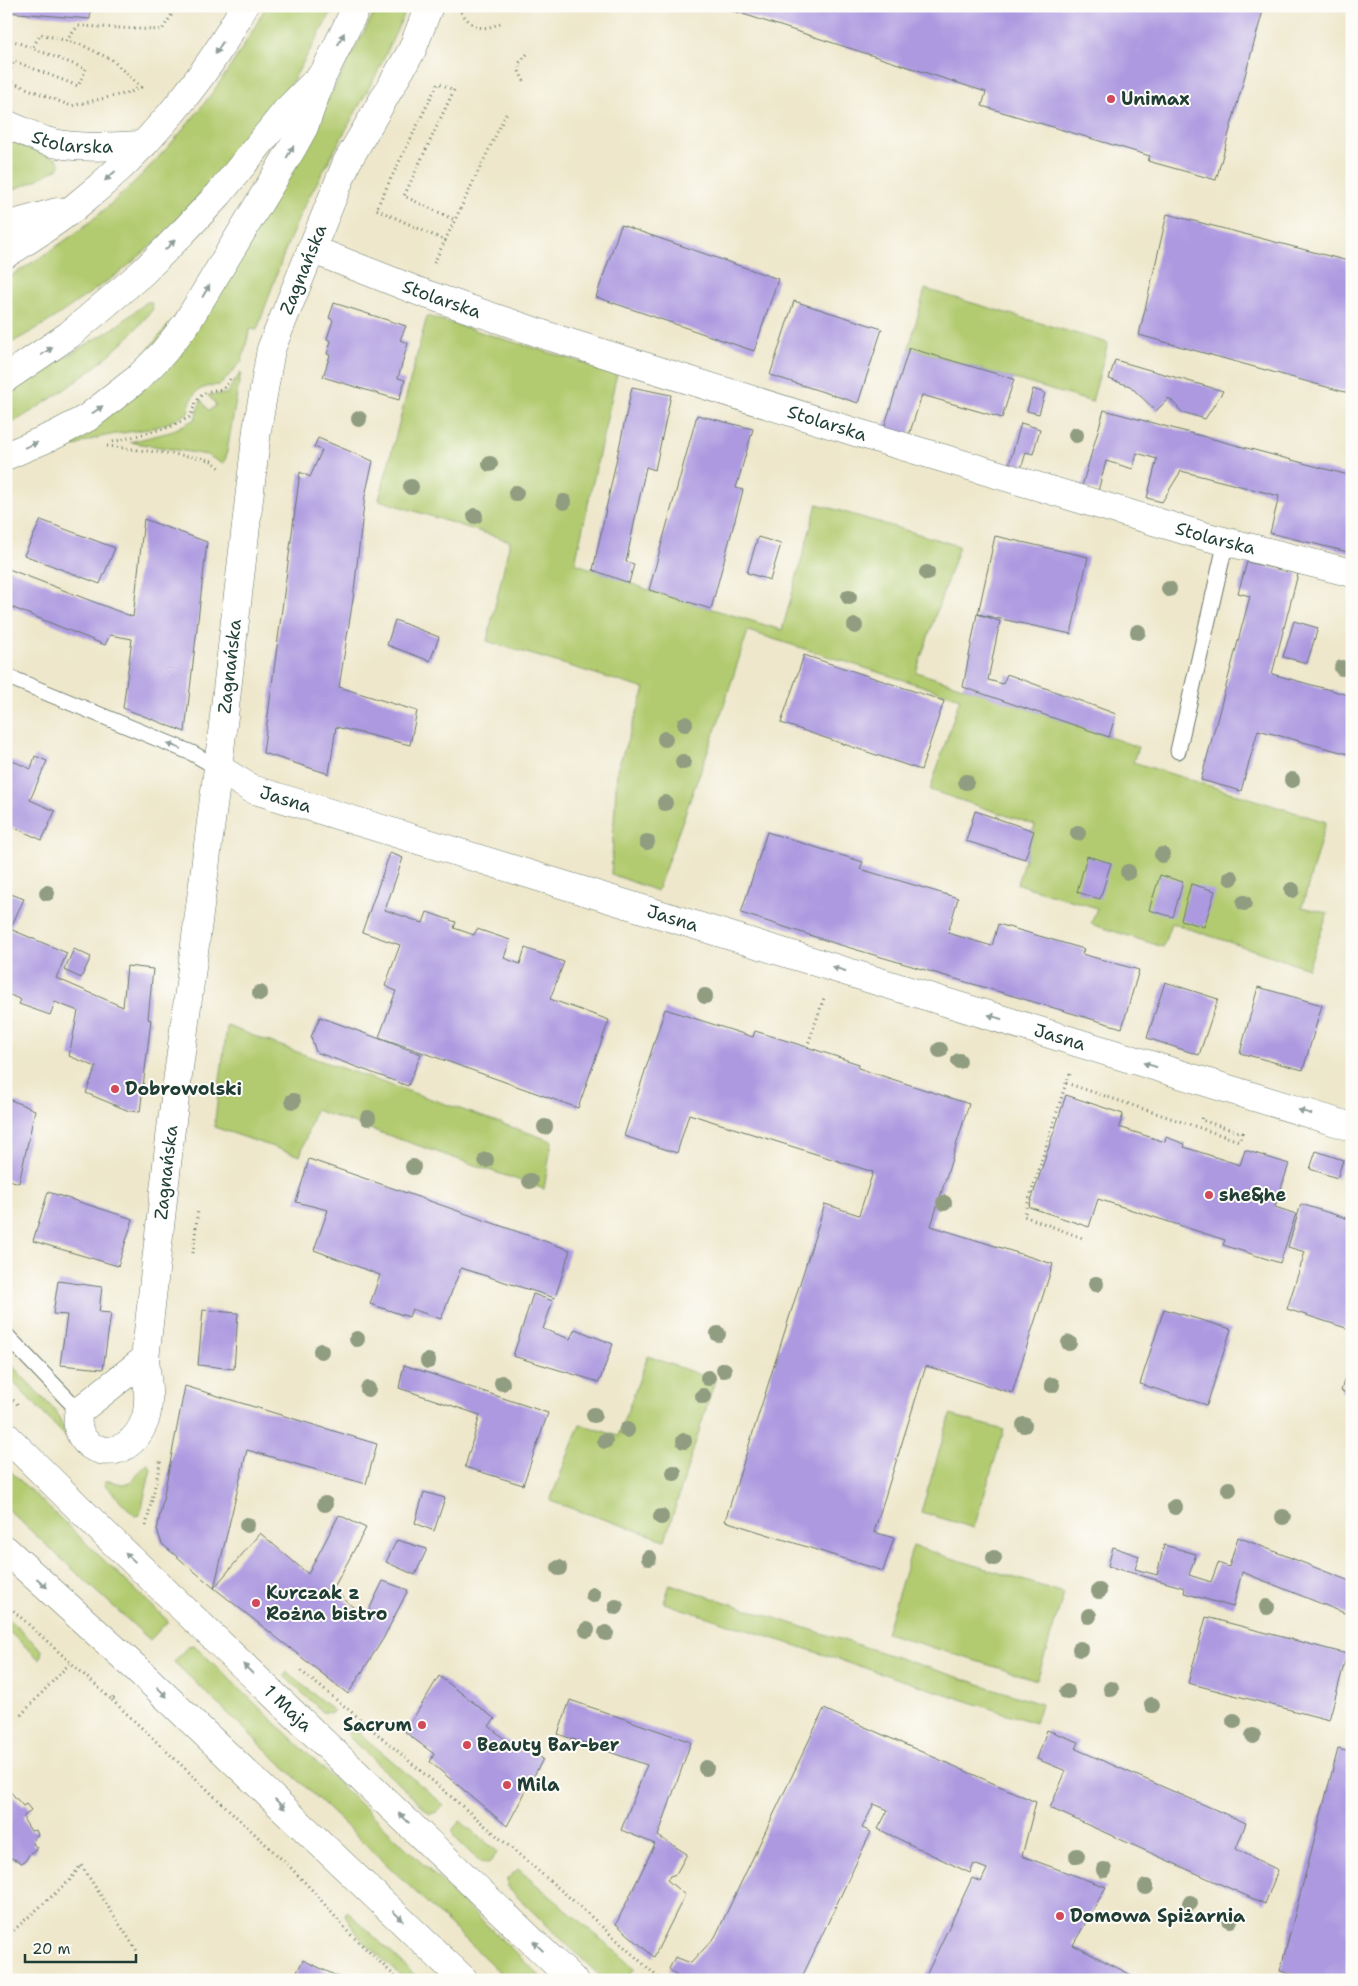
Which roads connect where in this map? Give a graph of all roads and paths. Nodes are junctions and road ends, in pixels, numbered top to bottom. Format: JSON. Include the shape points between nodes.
{"nodes":[{"id":1,"x":177,"y":6,"type":"edge"},
{"id":2,"x":244,"y":6,"type":"edge"},
{"id":3,"x":357,"y":6,"type":"edge"},
{"id":4,"x":429,"y":6,"type":"edge"},
{"id":5,"x":459,"y":6,"type":"edge"},
{"id":6,"x":502,"y":22,"type":"dead end"},
{"id":7,"x":6,"y":38,"type":"edge"},
{"id":8,"x":66,"y":41,"type":"junction"},
{"id":9,"x":32,"y":48,"type":"junction"},
{"id":10,"x":529,"y":52,"type":"dead end"},
{"id":11,"x":324,"y":72,"type":"junction"},
{"id":12,"x":524,"y":81,"type":"dead end"},
{"id":13,"x":506,"y":112,"type":"dead end"},
{"id":14,"x":6,"y":124,"type":"edge"},
{"id":15,"x":143,"y":145,"type":"junction"},
{"id":16,"x":75,"y":207,"type":"junction"},
{"id":17,"x":455,"y":220,"type":"junction"},
{"id":18,"x":6,"y":226,"type":"edge"},
{"id":19,"x":446,"y":242,"type":"junction"},
{"id":20,"x":311,"y":249,"type":"junction"},
{"id":21,"x":6,"y":254,"type":"edge"},
{"id":22,"x":434,"y":264,"type":"dead end"},
{"id":23,"x":233,"y":376,"type":"dead end"},
{"id":24,"x":6,"y":378,"type":"edge"},
{"id":25,"x":6,"y":456,"type":"edge"},
{"id":26,"x":222,"y":470,"type":"dead end"},
{"id":27,"x":1226,"y":541,"type":"junction"},
{"id":28,"x":1352,"y":573,"type":"edge"},
{"id":29,"x":6,"y":676,"type":"edge"},
{"id":30,"x":1178,"y":751,"type":"dead end"},
{"id":31,"x":218,"y":768,"type":"junction"},
{"id":32,"x":826,"y":992,"type":"dead end"},
{"id":33,"x":807,"y":1047,"type":"dead end"},
{"id":34,"x":1071,"y":1069,"type":"dead end"},
{"id":35,"x":1066,"y":1083,"type":"junction"},
{"id":36,"x":1352,"y":1127,"type":"edge"},
{"id":37,"x":1239,"y":1141,"type":"dead end"},
{"id":38,"x":198,"y":1208,"type":"dead end"},
{"id":39,"x":1085,"y":1239,"type":"dead end"},
{"id":40,"x":193,"y":1256,"type":"dead end"},
{"id":41,"x":6,"y":1335,"type":"edge"},
{"id":42,"x":145,"y":1359,"type":"junction"},
{"id":43,"x":79,"y":1411,"type":"junction"},
{"id":44,"x":6,"y":1436,"type":"edge"},
{"id":45,"x":163,"y":1450,"type":"dead end"},
{"id":46,"x":144,"y":1535,"type":"dead end"},
{"id":47,"x":6,"y":1550,"type":"edge"},
{"id":48,"x":6,"y":1604,"type":"edge"},
{"id":49,"x":71,"y":1662,"type":"junction"},
{"id":50,"x":294,"y":1666,"type":"dead end"},
{"id":51,"x":119,"y":1693,"type":"dead end"},
{"id":52,"x":112,"y":1700,"type":"junction"},
{"id":53,"x":21,"y":1715,"type":"dead end"},
{"id":54,"x":6,"y":1937,"type":"edge"},
{"id":55,"x":137,"y":1951,"type":"dead end"},
{"id":56,"x":399,"y":1980,"type":"edge"},
{"id":57,"x":464,"y":1980,"type":"edge"},
{"id":58,"x":573,"y":1980,"type":"edge"},
{"id":59,"x":661,"y":1980,"type":"edge"}],
"edges":[{"from":1,"to":8,"type":"path","via":[[162,30],[78,26]]},
{"from":2,"to":15,"type":"street","one_way":true,"via":[[211,60]]},
{"from":11,"to":3,"type":"street","one_way":true},
{"from":4,"to":20,"type":"street","name":"Zagnańska","via":[[412,50],[347,162]]},
{"from":5,"to":6,"type":"path","via":[[469,23],[479,28],[491,28]]},
{"from":7,"to":9,"type":"path"},
{"from":8,"to":9,"type":"path","via":[[40,34]]},
{"from":8,"to":9,"type":"path","via":[[82,44],[112,60],[141,87],[71,106],[6,80],[14,61],[78,86],[86,70]]},
{"from":10,"to":12,"type":"path","via":[[519,63]]},
{"from":24,"to":11,"type":"street","one_way":true,"via":[[69,336],[144,272],[218,194],[286,110]]},
{"from":25,"to":11,"type":"street","one_way":true,"via":[[87,418],[138,379],[163,353],[186,324],[293,147],[304,127]]},
{"from":13,"to":17,"type":"path"},
{"from":14,"to":15,"type":"street","name":"Stolarska","via":[[65,144]]},
{"from":15,"to":16,"type":"street","one_way":true},
{"from":16,"to":18,"type":"street"},
{"from":16,"to":21,"type":"street"},
{"from":17,"to":19,"type":"path"},
{"from":17,"to":19,"type":"path","via":[[404,196],[454,90],[438,83],[376,209]]},
{"from":19,"to":22,"type":"path"},
{"from":20,"to":27,"type":"street","name":"Stolarska","via":[[420,292],[551,337],[855,432]]},
{"from":20,"to":31,"type":"street","name":"Zagnańska","via":[[271,349],[257,430]]},
{"from":23,"to":26,"type":"path","via":[[223,389],[206,391],[197,399],[190,417],[170,427],[104,445],[196,457],[212,461]]},
{"from":27,"to":28,"type":"street","name":"Stolarska"},
{"from":27,"to":30,"type":"lane"},
{"from":31,"to":29,"type":"lane","name":"Jasna","one_way":true,"via":[[192,753]]},
{"from":36,"to":31,"type":"street","name":"Jasna","one_way":true,"via":[[252,789]]},
{"from":31,"to":42,"type":"street","name":"Zagnańska"},
{"from":32,"to":33,"type":"path"},
{"from":34,"to":35,"type":"path"},
{"from":35,"to":37,"type":"path"},
{"from":35,"to":39,"type":"path","via":[[1024,1216]]},
{"from":38,"to":40,"type":"path"},
{"from":41,"to":43,"type":"lane"},
{"from":42,"to":43,"type":"street"},
{"from":42,"to":43,"type":"street","name":"Zagnańska","via":[[148,1393],[145,1419],[137,1436],[125,1447],[106,1451],[90,1444],[83,1438],[78,1425]]},
{"from":58,"to":44,"type":"street","name":"1 Maja","one_way":true},
{"from":45,"to":46,"type":"path"},
{"from":47,"to":57,"type":"street","one_way":true,"via":[[139,1671]]},
{"from":48,"to":49,"type":"path"},
{"from":49,"to":52,"type":"path"},
{"from":49,"to":53,"type":"path"},
{"from":50,"to":59,"type":"path","via":[[577,1904]]},
{"from":51,"to":52,"type":"path"},
{"from":52,"to":56,"type":"path","via":[[291,1868],[349,1933]]},
{"from":54,"to":55,"type":"path","via":[[70,1880],[81,1865]]}]}
